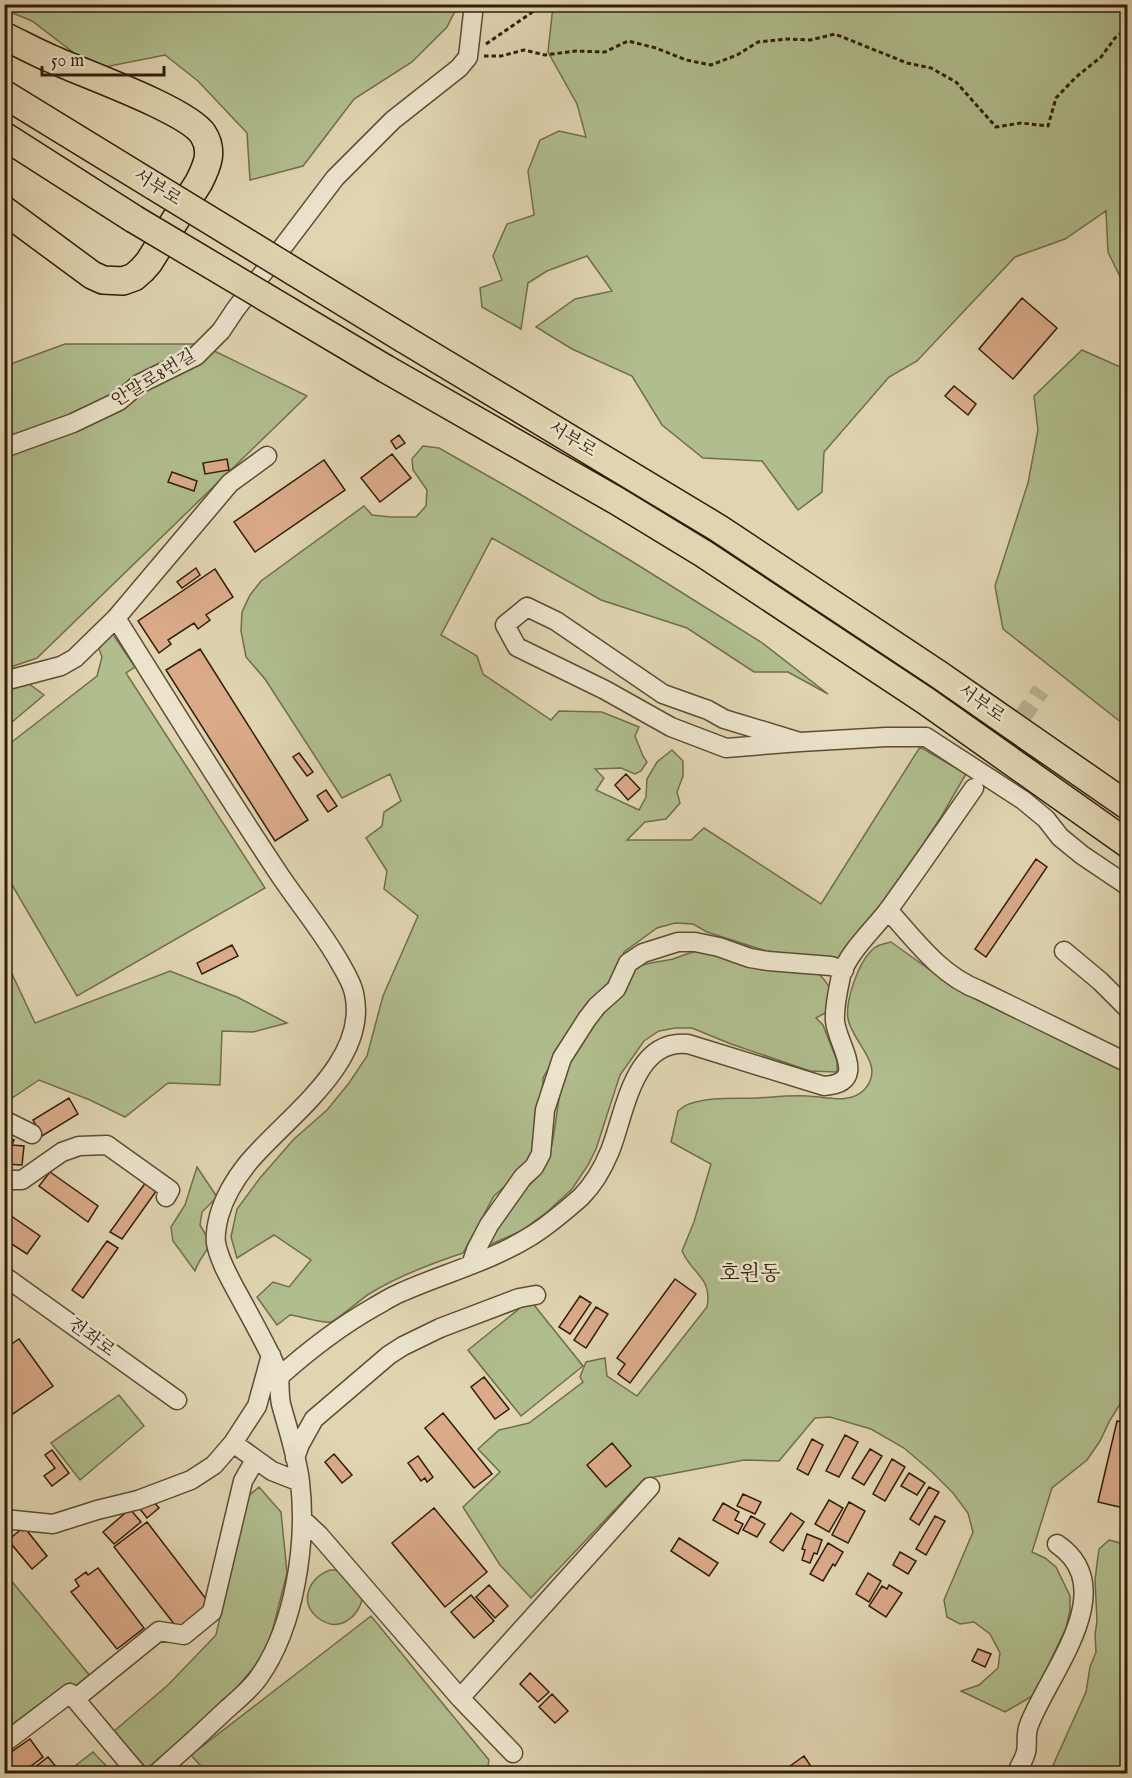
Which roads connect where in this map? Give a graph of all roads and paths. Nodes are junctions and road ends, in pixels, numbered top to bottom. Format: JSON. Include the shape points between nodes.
{"nodes":[{"id":1,"x":474,"y":4,"type":"edge"},
{"id":2,"x":544,"y":4,"type":"edge"},
{"id":3,"x":1128,"y":28,"type":"edge"},
{"id":4,"x":4,"y":36,"type":"edge"},
{"id":5,"x":468,"y":57,"type":"junction"},
{"id":6,"x":4,"y":82,"type":"edge"},
{"id":7,"x":4,"y":94,"type":"edge"},
{"id":8,"x":57,"y":126,"type":"junction"},
{"id":9,"x":10,"y":141,"type":"edge"},
{"id":10,"x":4,"y":210,"type":"edge"},
{"id":11,"x":4,"y":448,"type":"edge"},
{"id":12,"x":267,"y":456,"type":"dead end"},
{"id":13,"x":116,"y":618,"type":"junction"},
{"id":14,"x":4,"y":681,"type":"edge"},
{"id":15,"x":800,"y":742,"type":"junction"},
{"id":16,"x":974,"y":788,"type":"tunnel mouth"},
{"id":17,"x":1128,"y":806,"type":"edge"},
{"id":18,"x":1128,"y":844,"type":"edge"},
{"id":19,"x":1128,"y":886,"type":"edge"},
{"id":20,"x":888,"y":910,"type":"junction"},
{"id":21,"x":1064,"y":951,"type":"dead end"},
{"id":22,"x":844,"y":970,"type":"junction"},
{"id":23,"x":1128,"y":1009,"type":"edge"},
{"id":24,"x":1128,"y":1063,"type":"edge"},
{"id":25,"x":4,"y":1120,"type":"edge"},
{"id":26,"x":32,"y":1134,"type":"dead end"},
{"id":27,"x":4,"y":1180,"type":"edge"},
{"id":28,"x":166,"y":1197,"type":"dead end"},
{"id":29,"x":471,"y":1265,"type":"junction"},
{"id":30,"x":4,"y":1276,"type":"edge"},
{"id":31,"x":536,"y":1295,"type":"dead end"},
{"id":32,"x":271,"y":1355,"type":"junction"},
{"id":33,"x":279,"y":1377,"type":"junction"},
{"id":34,"x":177,"y":1400,"type":"dead end"},
{"id":35,"x":233,"y":1443,"type":"junction"},
{"id":36,"x":295,"y":1458,"type":"junction"},
{"id":37,"x":255,"y":1460,"type":"junction"},
{"id":38,"x":300,"y":1482,"type":"junction"},
{"id":39,"x":650,"y":1487,"type":"dead end"},
{"id":40,"x":4,"y":1519,"type":"edge"},
{"id":41,"x":302,"y":1519,"type":"junction"},
{"id":42,"x":1057,"y":1544,"type":"dead end"},
{"id":43,"x":460,"y":1698,"type":"junction"},
{"id":44,"x":75,"y":1699,"type":"junction"},
{"id":45,"x":4,"y":1743,"type":"edge"},
{"id":46,"x":513,"y":1753,"type":"dead end"},
{"id":47,"x":138,"y":1773,"type":"edge"},
{"id":48,"x":156,"y":1773,"type":"edge"},
{"id":49,"x":1017,"y":1773,"type":"edge"}],
"edges":[{"from":1,"to":5,"type":"street"},
{"from":2,"to":5,"type":"path"},
{"from":3,"to":5,"type":"path","via":[[1056,98],[1048,126],[1021,123],[996,127],[956,82],[931,68],[907,63],[835,34],[810,40],[758,42],[711,65],[628,41],[605,52],[545,55],[524,50],[501,56]]},
{"from":4,"to":10,"type":"highway","via":[[189,121],[204,136],[209,153],[199,182],[149,262],[134,277],[123,281],[92,275]]},
{"from":5,"to":11,"type":"street","name":"안말로8번길","via":[[393,120],[335,178],[221,331],[196,356],[139,384],[119,401]]},
{"from":6,"to":8,"type":"highway"},
{"from":7,"to":8,"type":"highway","name":"서부로"},
{"from":8,"to":17,"type":"highway","name":"서부로","bridge":true,"via":[[718,528]]},
{"from":9,"to":18,"type":"highway","name":"서부로","bridge":true,"via":[[386,369],[704,554],[926,701]]},
{"from":12,"to":13,"type":"street","via":[[230,483]]},
{"from":13,"to":14,"type":"street","via":[[75,658],[61,666]]},
{"from":13,"to":32,"type":"street","via":[[213,774],[327,940],[354,992],[355,1023],[343,1056],[323,1086],[249,1162],[236,1179],[218,1218],[216,1242],[225,1269]]},
{"from":15,"to":15,"type":"street","via":[[724,719],[663,694],[556,621],[526,607],[505,625],[517,647],[671,727],[726,748]]},
{"from":15,"to":19,"type":"street","via":[[926,736],[1023,800],[1060,837]]},
{"from":16,"to":20,"type":"street"},
{"from":20,"to":22,"type":"street"},
{"from":20,"to":24,"type":"street","via":[[944,969],[967,985]]},
{"from":21,"to":23,"type":"street"},
{"from":22,"to":29,"type":"street","via":[[768,962],[695,942],[678,942],[643,953],[628,963],[616,989],[597,1006],[562,1058],[545,1110],[541,1154],[489,1225]]},
{"from":22,"to":29,"type":"street","via":[[835,1024],[848,1061],[846,1077],[834,1086],[824,1086],[688,1044],[676,1043],[658,1050],[633,1083],[610,1150],[586,1191],[532,1236]]},
{"from":25,"to":26,"type":"street"},
{"from":27,"to":28,"type":"street","via":[[22,1180],[62,1152],[79,1146],[107,1145],[170,1190]]},
{"from":29,"to":33,"type":"street","via":[[400,1292],[311,1348]]},
{"from":30,"to":34,"type":"street","name":"전좌로"},
{"from":31,"to":36,"type":"street","via":[[440,1328],[396,1351],[314,1419]]},
{"from":32,"to":33,"type":"street"},
{"from":32,"to":35,"type":"street","via":[[257,1406]]},
{"from":33,"to":36,"type":"street","via":[[280,1398]]},
{"from":35,"to":37,"type":"street"},
{"from":35,"to":40,"type":"street","via":[[214,1465],[191,1480],[138,1500],[53,1524]]},
{"from":36,"to":38,"type":"street"},
{"from":37,"to":38,"type":"street"},
{"from":37,"to":44,"type":"street","via":[[243,1481],[212,1612],[184,1635],[159,1630]]},
{"from":38,"to":41,"type":"street"},
{"from":39,"to":43,"type":"street"},
{"from":41,"to":43,"type":"street"},
{"from":41,"to":48,"type":"street","via":[[300,1560],[290,1605],[270,1660],[257,1680]]},
{"from":42,"to":49,"type":"street","via":[[1078,1566],[1083,1598],[1075,1633],[1028,1726],[1026,1751]]},
{"from":43,"to":46,"type":"street"},
{"from":44,"to":45,"type":"street","via":[[70,1693]]},
{"from":44,"to":47,"type":"street"}]}
